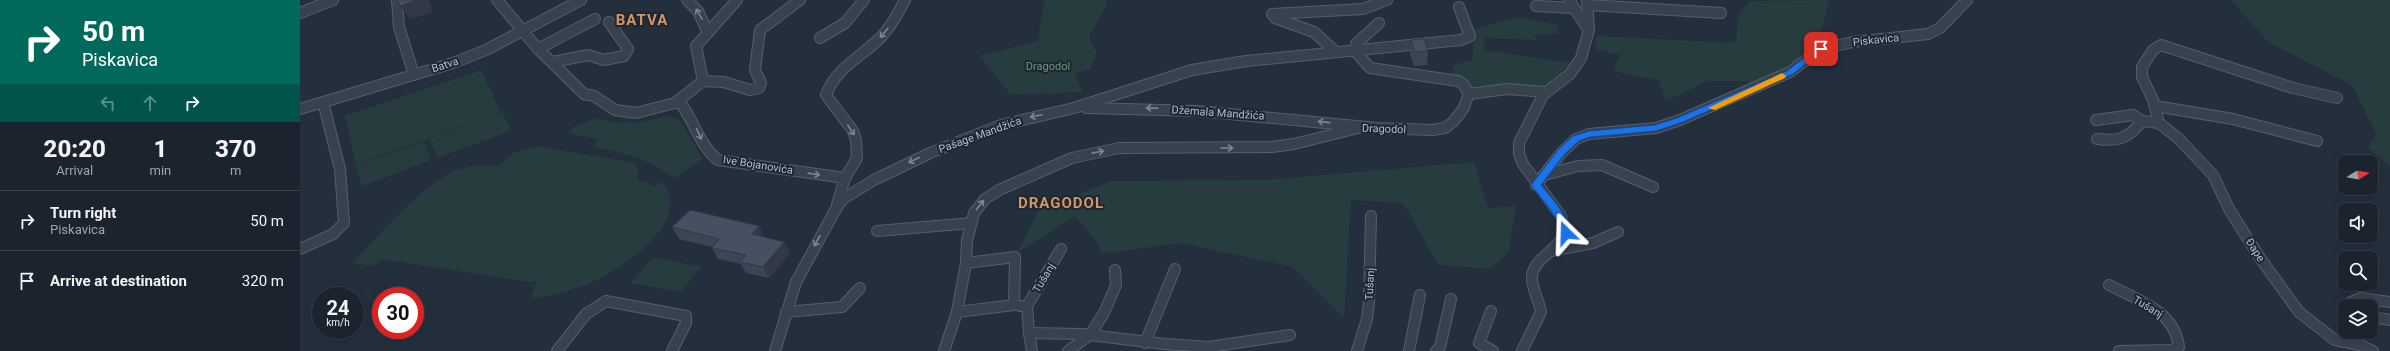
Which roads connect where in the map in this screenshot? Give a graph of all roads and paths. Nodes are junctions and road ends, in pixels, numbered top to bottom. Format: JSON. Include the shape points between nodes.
{"nodes":[{"id":1,"x":333,"y":0,"type":"edge"},
{"id":2,"x":398,"y":0,"type":"edge"},
{"id":3,"x":497,"y":0,"type":"edge"},
{"id":4,"x":581,"y":0,"type":"edge"},
{"id":5,"x":687,"y":0,"type":"edge"},
{"id":6,"x":737,"y":0,"type":"edge"},
{"id":7,"x":800,"y":0,"type":"edge"},
{"id":8,"x":864,"y":0,"type":"edge"},
{"id":9,"x":905,"y":0,"type":"edge"},
{"id":10,"x":1387,"y":0,"type":"edge"},
{"id":11,"x":1967,"y":0,"type":"edge"},
{"id":12,"x":1588,"y":3,"type":"edge"},
{"id":13,"x":1571,"y":4,"type":"edge"},
{"id":14,"x":1536,"y":6,"type":"dead end"},
{"id":15,"x":1459,"y":7,"type":"dead end"},
{"id":16,"x":300,"y":13,"type":"edge"},
{"id":17,"x":1721,"y":13,"type":"dead end"},
{"id":18,"x":595,"y":19,"type":"dead end"},
{"id":19,"x":609,"y":22,"type":"dead end"},
{"id":20,"x":1379,"y":23,"type":"dead end"},
{"id":21,"x":1588,"y":29,"type":"junction"},
{"id":22,"x":523,"y":30,"type":"junction"},
{"id":23,"x":707,"y":31,"type":"junction"},
{"id":24,"x":820,"y":38,"type":"dead end"},
{"id":25,"x":538,"y":49,"type":"junction"},
{"id":26,"x":1355,"y":51,"type":"junction"},
{"id":27,"x":1336,"y":52,"type":"junction"},
{"id":28,"x":553,"y":62,"type":"junction"},
{"id":29,"x":414,"y":75,"type":"junction"},
{"id":30,"x":703,"y":81,"type":"junction"},
{"id":31,"x":1545,"y":92,"type":"junction"},
{"id":32,"x":1469,"y":94,"type":"junction"},
{"id":33,"x":2337,"y":98,"type":"dead end"},
{"id":34,"x":679,"y":101,"type":"junction"},
{"id":35,"x":323,"y":102,"type":"junction"},
{"id":36,"x":2155,"y":106,"type":"junction"},
{"id":37,"x":1074,"y":108,"type":"junction"},
{"id":38,"x":300,"y":109,"type":"edge"},
{"id":39,"x":2096,"y":120,"type":"dead end"},
{"id":40,"x":2142,"y":121,"type":"junction"},
{"id":41,"x":2159,"y":123,"type":"junction"},
{"id":42,"x":1362,"y":126,"type":"junction"},
{"id":43,"x":2097,"y":139,"type":"dead end"},
{"id":44,"x":2317,"y":141,"type":"dead end"},
{"id":45,"x":1544,"y":175,"type":"junction"},
{"id":46,"x":845,"y":178,"type":"junction"},
{"id":47,"x":1536,"y":185,"type":"junction"},
{"id":48,"x":1653,"y":187,"type":"dead end"},
{"id":49,"x":837,"y":207,"type":"junction"},
{"id":50,"x":1371,"y":216,"type":"dead end"},
{"id":51,"x":972,"y":223,"type":"junction"},
{"id":52,"x":877,"y":231,"type":"dead end"},
{"id":53,"x":1618,"y":232,"type":"dead end"},
{"id":54,"x":1061,"y":249,"type":"dead end"},
{"id":55,"x":300,"y":250,"type":"edge"},
{"id":56,"x":1551,"y":251,"type":"junction"},
{"id":57,"x":966,"y":263,"type":"junction"},
{"id":58,"x":1175,"y":269,"type":"dead end"},
{"id":59,"x":1115,"y":270,"type":"dead end"},
{"id":60,"x":2109,"y":285,"type":"dead end"},
{"id":61,"x":860,"y":288,"type":"dead end"},
{"id":62,"x":1420,"y":295,"type":"dead end"},
{"id":63,"x":1451,"y":299,"type":"dead end"},
{"id":64,"x":2358,"y":299,"type":"edge"},
{"id":65,"x":2368,"y":299,"type":"edge"},
{"id":66,"x":2378,"y":300,"type":"edge"},
{"id":67,"x":2390,"y":302,"type":"edge"},
{"id":68,"x":1014,"y":305,"type":"junction"},
{"id":69,"x":1027,"y":306,"type":"junction"},
{"id":70,"x":1491,"y":311,"type":"dead end"},
{"id":71,"x":786,"y":312,"type":"junction"},
{"id":72,"x":957,"y":312,"type":"junction"},
{"id":73,"x":2378,"y":318,"type":"edge"},
{"id":74,"x":2390,"y":320,"type":"edge"},
{"id":75,"x":1029,"y":333,"type":"junction"},
{"id":76,"x":1290,"y":334,"type":"dead end"},
{"id":77,"x":1090,"y":335,"type":"junction"},
{"id":78,"x":1145,"y":343,"type":"junction"},
{"id":79,"x":557,"y":351,"type":"edge"},
{"id":80,"x":672,"y":351,"type":"edge"},
{"id":81,"x":775,"y":351,"type":"edge"},
{"id":82,"x":944,"y":351,"type":"edge"},
{"id":83,"x":1032,"y":351,"type":"edge"},
{"id":84,"x":1068,"y":351,"type":"edge"},
{"id":85,"x":1357,"y":351,"type":"edge"},
{"id":86,"x":1410,"y":351,"type":"edge"},
{"id":87,"x":1436,"y":351,"type":"edge"},
{"id":88,"x":1493,"y":351,"type":"edge"},
{"id":89,"x":1522,"y":351,"type":"edge"},
{"id":90,"x":2119,"y":351,"type":"edge"},
{"id":91,"x":2373,"y":351,"type":"edge"}],
"edges":[{"from":1,"to":16,"type":"street"},
{"from":2,"to":29,"type":"street","via":[[396,5],[399,21]]},
{"from":3,"to":22,"type":"street"},
{"from":4,"to":22,"type":"street","name":"Batva"},
{"from":23,"to":5,"type":"street","one_way":true,"via":[[698,11]]},
{"from":6,"to":23,"type":"street"},
{"from":7,"to":30,"type":"street","via":[[760,30],[755,70],[761,81],[759,88],[750,90],[724,82]]},
{"from":8,"to":24,"type":"street","via":[[845,23]]},
{"from":9,"to":46,"type":"street","one_way":true,"via":[[887,31],[840,72],[828,88],[826,95],[853,131],[856,140],[857,158]]},
{"from":10,"to":27,"type":"street","via":[[1364,9],[1272,14],[1275,18],[1314,32]]},
{"from":11,"to":45,"type":"street","name":"Piskavica","via":[[1940,28],[1928,34],[1853,42],[1821,49],[1790,72],[1680,120],[1656,128],[1589,134],[1576,138]]},
{"from":12,"to":17,"type":"street"},
{"from":12,"to":21,"type":"street"},
{"from":13,"to":14,"type":"street"},
{"from":13,"to":21,"type":"street"},
{"from":15,"to":26,"type":"street","via":[[1469,38]]},
{"from":18,"to":25,"type":"street"},
{"from":19,"to":28,"type":"street","via":[[627,46],[628,51],[624,56],[604,60],[588,55]]},
{"from":20,"to":26,"type":"street","via":[[1356,44]]},
{"from":21,"to":31,"type":"street","via":[[1582,60],[1571,73]]},
{"from":22,"to":25,"type":"street"},
{"from":22,"to":29,"type":"street","name":"Batva","via":[[476,54]]},
{"from":23,"to":30,"type":"street","via":[[696,46]]},
{"from":25,"to":28,"type":"street"},
{"from":26,"to":27,"type":"street","name":"Pašage Mandžića"},
{"from":26,"to":32,"type":"street","via":[[1370,68],[1458,81]]},
{"from":27,"to":37,"type":"street","name":"Pašage Mandžića","via":[[1210,66]]},
{"from":28,"to":34,"type":"street","via":[[584,94],[594,96],[615,110],[647,112]]},
{"from":29,"to":35,"type":"street","name":"Batva"},
{"from":30,"to":34,"type":"street"},
{"from":31,"to":32,"type":"street","via":[[1507,89]]},
{"from":31,"to":47,"type":"street","via":[[1522,132],[1519,143],[1519,153]]},
{"from":32,"to":42,"type":"street","name":"Dragodol","via":[[1458,116],[1444,128],[1389,130]]},
{"from":33,"to":36,"type":"street","via":[[2293,88],[2160,45],[2153,50],[2142,67],[2142,78]]},
{"from":34,"to":46,"type":"street","name":"Ive Bojanovića","one_way":true,"via":[[689,113],[706,150],[718,159]]},
{"from":35,"to":38,"type":"street","name":"Batva"},
{"from":35,"to":55,"type":"street","via":[[340,169],[344,220],[336,232]]},
{"from":36,"to":41,"type":"street"},
{"from":36,"to":44,"type":"street","via":[[2234,120]]},
{"from":42,"to":37,"type":"street","name":"Džemala Mandžića","one_way":true,"via":[[1154,108]]},
{"from":37,"to":49,"type":"street","name":"Pašage Mandžića","one_way":true,"via":[[1018,120],[954,142],[874,180],[843,199]]},
{"from":39,"to":40,"type":"street","via":[[2133,115]]},
{"from":40,"to":41,"type":"street"},
{"from":40,"to":43,"type":"street","via":[[2130,135],[2117,142]]},
{"from":41,"to":91,"type":"street","name":"Đape","via":[[2178,138],[2213,174],[2229,209],[2299,312],[2335,340],[2360,345]]},
{"from":51,"to":42,"type":"street","name":"Dragodol","one_way":true,"via":[[974,213],[984,199],[1072,158],[1126,148],[1272,147],[1294,144]]},
{"from":45,"to":47,"type":"street","name":"Piskavica"},
{"from":45,"to":48,"type":"street","via":[[1578,166],[1602,165]]},
{"from":46,"to":49,"type":"street"},
{"from":47,"to":56,"type":"street","via":[[1554,206],[1565,225],[1566,233]]},
{"from":49,"to":71,"type":"street","name":"Pašage Mandžića","one_way":true,"via":[[796,282]]},
{"from":50,"to":85,"type":"street","name":"Tušanj","via":[[1369,302]]},
{"from":51,"to":52,"type":"street"},
{"from":51,"to":57,"type":"street","name":"Dragodol","via":[[967,241]]},
{"from":53,"to":56,"type":"street","via":[[1593,243]]},
{"from":54,"to":69,"type":"street","name":"Tušanj"},
{"from":56,"to":89,"type":"street","via":[[1536,264],[1532,274],[1533,287],[1542,312]]},
{"from":57,"to":68,"type":"street","via":[[1015,257]]},
{"from":57,"to":72,"type":"street","name":"Dragodol"},
{"from":58,"to":78,"type":"street"},
{"from":59,"to":77,"type":"street","via":[[1116,285],[1104,313]]},
{"from":60,"to":90,"type":"street","name":"Tušanj","via":[[2158,311],[2172,324],[2180,338],[2179,347],[2171,350]]},
{"from":61,"to":71,"type":"street","via":[[842,306],[835,309]]},
{"from":62,"to":86,"type":"street"},
{"from":63,"to":87,"type":"street","via":[[1440,347]]},
{"from":64,"to":65,"type":"street"},
{"from":66,"to":67,"type":"street"},
{"from":68,"to":69,"type":"street","name":"Tušanj"},
{"from":68,"to":72,"type":"street"},
{"from":69,"to":75,"type":"street","name":"Tušanj"},
{"from":70,"to":88,"type":"street","via":[[1479,343]]},
{"from":71,"to":81,"type":"street","name":"Pašage Mandžića"},
{"from":72,"to":82,"type":"street","name":"Dragodol"},
{"from":73,"to":74,"type":"street"},
{"from":75,"to":77,"type":"street"},
{"from":75,"to":83,"type":"street","name":"Tušanj"},
{"from":76,"to":78,"type":"street","via":[[1220,347]]},
{"from":77,"to":78,"type":"street"},
{"from":77,"to":84,"type":"street"},
{"from":79,"to":80,"type":"street","via":[[587,313],[600,302],[606,301],[686,316],[686,323]]}]}
